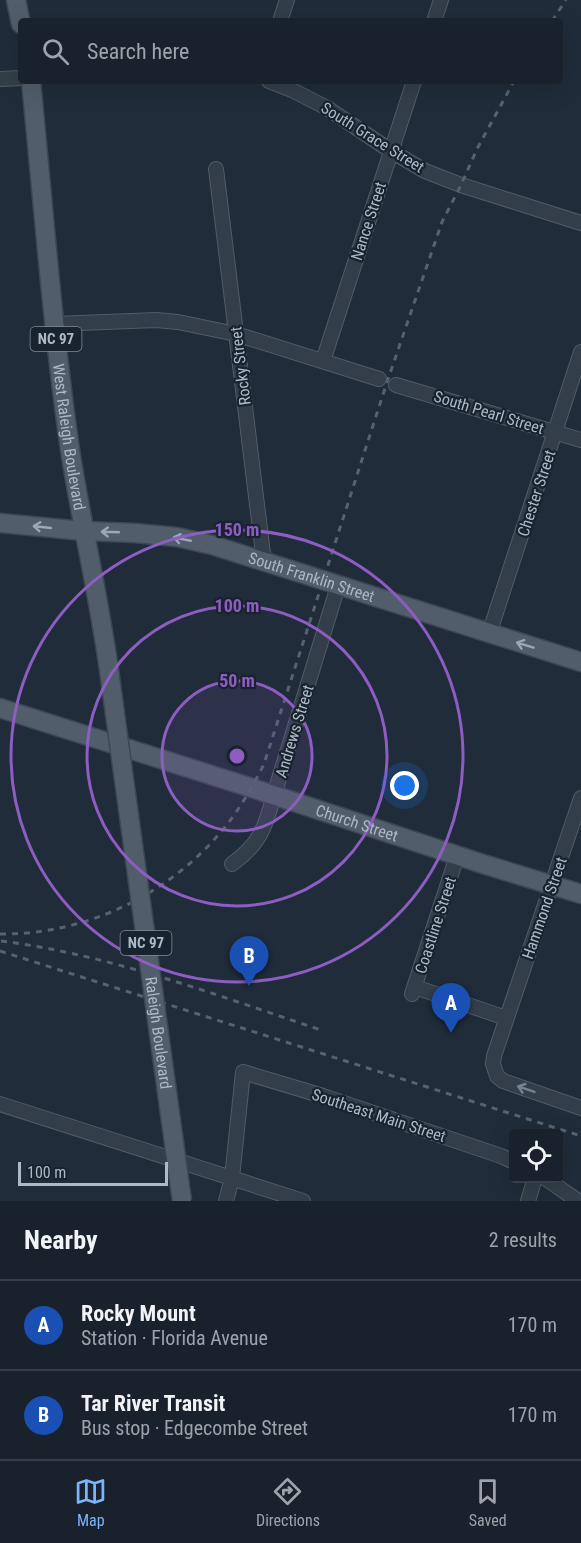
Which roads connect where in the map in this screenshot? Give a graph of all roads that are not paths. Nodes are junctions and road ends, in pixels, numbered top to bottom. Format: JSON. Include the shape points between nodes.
{"nodes":[{"id":1,"x":16,"y":0,"type":"edge"},
{"id":2,"x":287,"y":0,"type":"edge"},
{"id":3,"x":441,"y":0,"type":"edge"},
{"id":4,"x":20,"y":18,"type":"edge"},
{"id":5,"x":281,"y":18,"type":"edge"},
{"id":6,"x":435,"y":18,"type":"edge"},
{"id":7,"x":18,"y":78,"type":"edge"},
{"id":8,"x":0,"y":79,"type":"edge"},
{"id":9,"x":31,"y":84,"type":"edge"},
{"id":10,"x":277,"y":84,"type":"edge"},
{"id":11,"x":413,"y":84,"type":"edge"},
{"id":12,"x":391,"y":151,"type":"junction"},
{"id":13,"x":216,"y":169,"type":"dead end"},
{"id":14,"x":581,"y":223,"type":"edge"},
{"id":15,"x":54,"y":324,"type":"junction"},
{"id":16,"x":236,"y":334,"type":"junction"},
{"id":17,"x":581,"y":351,"type":"edge"},
{"id":18,"x":323,"y":361,"type":"junction"},
{"id":19,"x":379,"y":379,"type":"dead end"},
{"id":20,"x":396,"y":385,"type":"dead end"},
{"id":21,"x":555,"y":432,"type":"junction"},
{"id":22,"x":581,"y":440,"type":"edge"},
{"id":23,"x":0,"y":523,"type":"edge"},
{"id":24,"x":84,"y":531,"type":"junction"},
{"id":25,"x":264,"y":562,"type":"junction"},
{"id":26,"x":338,"y":586,"type":"junction"},
{"id":27,"x":489,"y":634,"type":"junction"},
{"id":28,"x":581,"y":662,"type":"edge"},
{"id":29,"x":111,"y":686,"type":"joint"},
{"id":30,"x":0,"y":708,"type":"edge"},
{"id":31,"x":274,"y":795,"type":"junction"},
{"id":32,"x":581,"y":798,"type":"edge"},
{"id":33,"x":457,"y":856,"type":"junction"},
{"id":34,"x":232,"y":864,"type":"dead end"},
{"id":35,"x":553,"y":885,"type":"junction"},
{"id":36,"x":581,"y":894,"type":"edge"},
{"id":37,"x":506,"y":1018,"type":"junction"},
{"id":38,"x":0,"y":1104,"type":"edge"},
{"id":39,"x":581,"y":1108,"type":"edge"},
{"id":40,"x":509,"y":1160,"type":"edge"},
{"id":41,"x":232,"y":1178,"type":"junction"},
{"id":42,"x":535,"y":1183,"type":"edge"},
{"id":43,"x":551,"y":1183,"type":"edge"},
{"id":44,"x":182,"y":1201,"type":"edge"},
{"id":45,"x":226,"y":1201,"type":"edge"},
{"id":46,"x":303,"y":1201,"type":"edge"},
{"id":47,"x":528,"y":1201,"type":"edge"},
{"id":48,"x":578,"y":1201,"type":"edge"}],
"edges":[{"from":1,"to":4,"type":"main road"},
{"from":2,"to":5,"type":"street"},
{"from":3,"to":6,"type":"street"},
{"from":7,"to":8,"type":"street"},
{"from":9,"to":15,"type":"main road","name":"West Raleigh Boulevard","number":"NC 97"},
{"from":10,"to":12,"type":"street","name":"South Grace Street","via":[[327,108]]},
{"from":11,"to":12,"type":"street","name":"Nance Street"},
{"from":12,"to":14,"type":"street","name":"South Grace Street","via":[[425,171],[461,185]]},
{"from":12,"to":18,"type":"street","name":"Nance Street"},
{"from":13,"to":16,"type":"street","name":"Rocky Street"},
{"from":15,"to":16,"type":"street","via":[[156,320]]},
{"from":15,"to":24,"type":"main road","name":"West Raleigh Boulevard","number":"NC 97"},
{"from":16,"to":18,"type":"street"},
{"from":16,"to":25,"type":"street","name":"Rocky Street"},
{"from":17,"to":21,"type":"street","name":"Chester Street"},
{"from":18,"to":19,"type":"street"},
{"from":20,"to":21,"type":"street","name":"South Pearl Street"},
{"from":21,"to":22,"type":"street","name":"South Pearl Street"},
{"from":21,"to":27,"type":"street","name":"Chester Street"},
{"from":24,"to":23,"type":"main road","name":"South Franklin Street","one_way":true},
{"from":25,"to":24,"type":"main road","name":"South Franklin Street","one_way":true,"via":[[177,537]]},
{"from":24,"to":29,"type":"main road","name":"West Raleigh Boulevard","number":"NC 97"},
{"from":25,"to":26,"type":"main road","name":"South Franklin Street"},
{"from":26,"to":27,"type":"main road","name":"South Franklin Street"},
{"from":26,"to":31,"type":"street","name":"Andrews Street"},
{"from":28,"to":27,"type":"main road","name":"South Franklin Street","one_way":true},
{"from":29,"to":44,"type":"main road","name":"Raleigh Boulevard","number":"NC 97","bridge":true},
{"from":30,"to":31,"type":"main road","name":"Church Street"},
{"from":31,"to":33,"type":"main road","name":"Church Street"},
{"from":31,"to":34,"type":"street","name":"Andrews Street","via":[[263,831]]},
{"from":32,"to":35,"type":"street","name":"Hammond Street"},
{"from":33,"to":35,"type":"main road","name":"Church Street"},
{"from":33,"to":37,"type":"street","name":"Coastline Street","via":[[413,991]]},
{"from":35,"to":36,"type":"main road","name":"Church Street"},
{"from":35,"to":37,"type":"street","name":"Hammond Street"},
{"from":39,"to":37,"type":"street","name":"Hammond Street","one_way":true,"via":[[498,1076],[493,1064]]},
{"from":38,"to":41,"type":"street"},
{"from":40,"to":41,"type":"street","name":"Southeast Main Street","via":[[243,1072]]},
{"from":41,"to":45,"type":"street"},
{"from":41,"to":46,"type":"street"},
{"from":42,"to":47,"type":"street"},
{"from":43,"to":48,"type":"street"}]}
